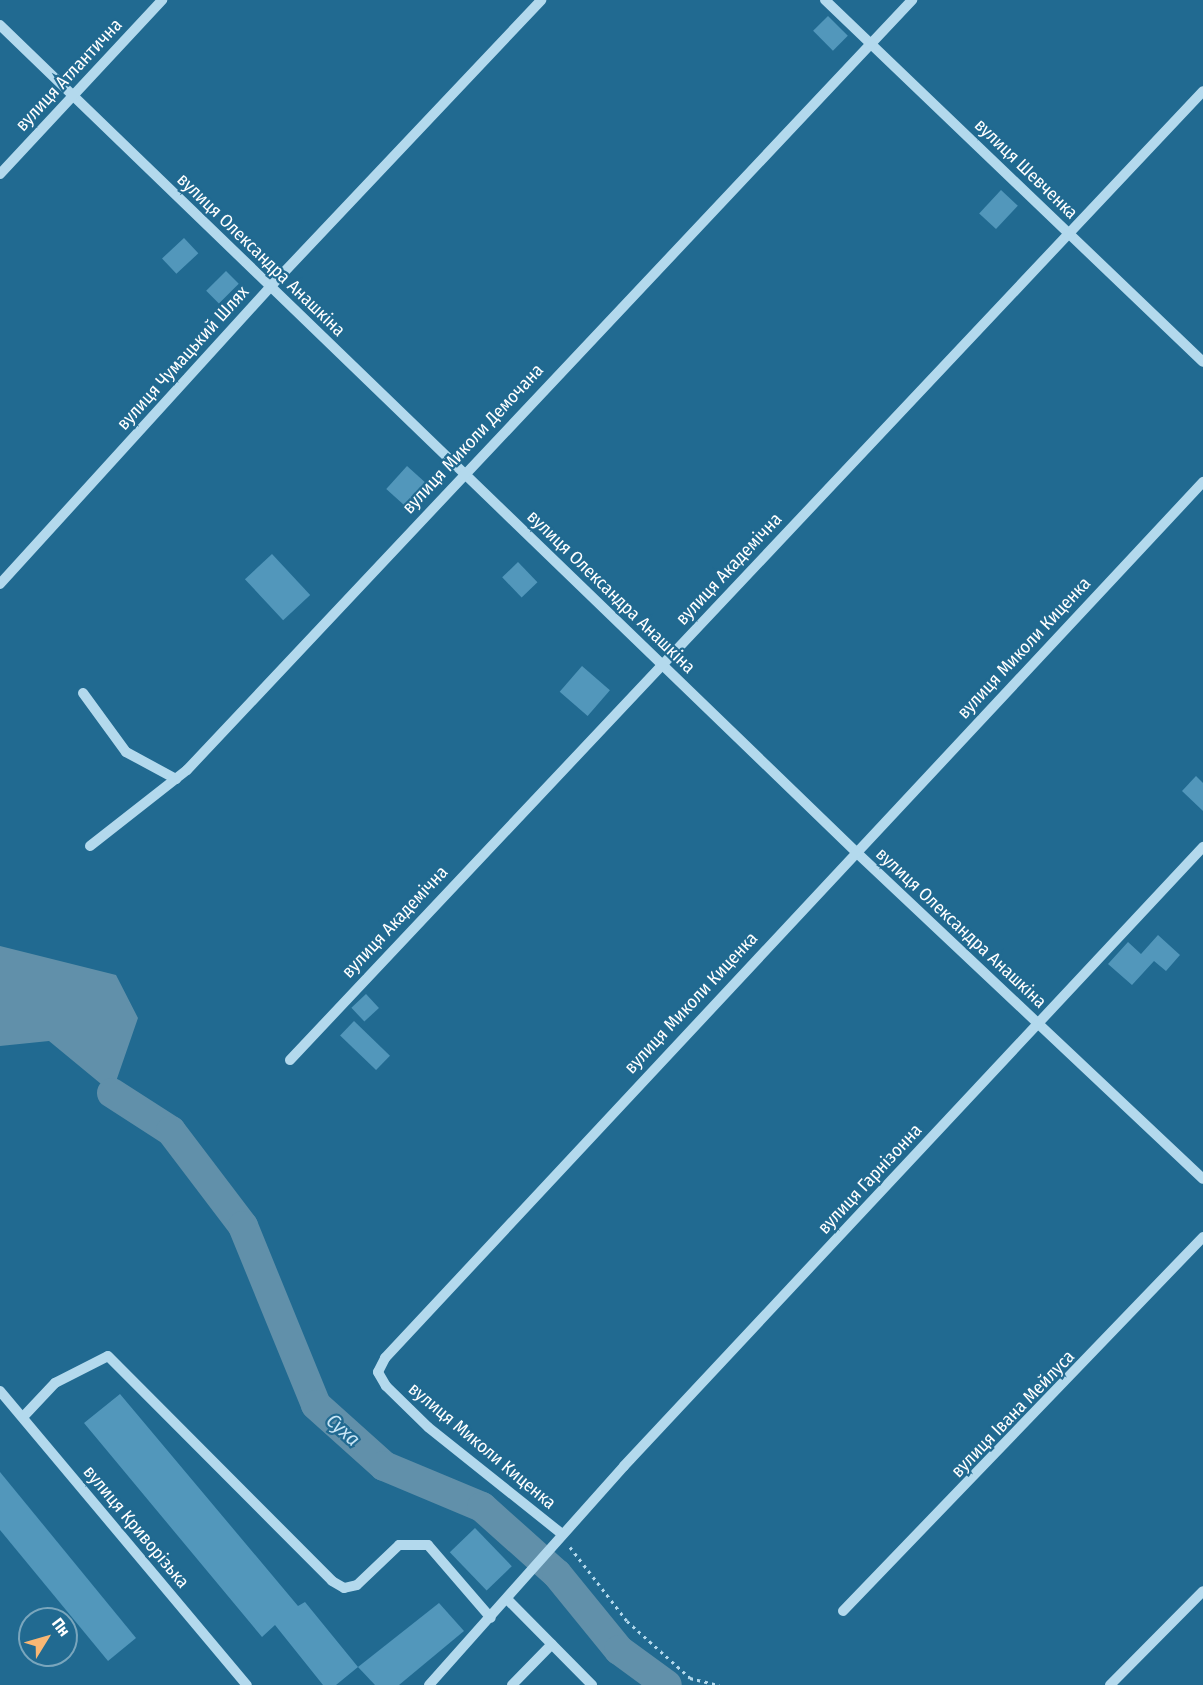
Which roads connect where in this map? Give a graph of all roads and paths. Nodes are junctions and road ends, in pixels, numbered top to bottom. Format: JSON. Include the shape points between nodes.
{"nodes":[{"id":1,"x":162,"y":0,"type":"edge"},
{"id":2,"x":541,"y":0,"type":"edge"},
{"id":3,"x":825,"y":0,"type":"edge"},
{"id":4,"x":912,"y":0,"type":"edge"},
{"id":5,"x":0,"y":25,"type":"edge"},
{"id":6,"x":871,"y":43,"type":"junction"},
{"id":7,"x":1203,"y":91,"type":"edge"},
{"id":8,"x":71,"y":96,"type":"junction"},
{"id":9,"x":0,"y":174,"type":"edge"},
{"id":10,"x":1068,"y":232,"type":"junction"},
{"id":11,"x":270,"y":286,"type":"junction"},
{"id":12,"x":1203,"y":362,"type":"edge"},
{"id":13,"x":465,"y":472,"type":"junction"},
{"id":14,"x":1203,"y":482,"type":"edge"},
{"id":15,"x":0,"y":584,"type":"edge"},
{"id":16,"x":662,"y":664,"type":"junction"},
{"id":17,"x":83,"y":693,"type":"dead end"},
{"id":18,"x":176,"y":779,"type":"junction"},
{"id":19,"x":90,"y":846,"type":"dead end"},
{"id":20,"x":1203,"y":847,"type":"edge"},
{"id":21,"x":855,"y":851,"type":"junction"},
{"id":22,"x":1039,"y":1023,"type":"junction"},
{"id":23,"x":290,"y":1060,"type":"dead end"},
{"id":24,"x":1203,"y":1179,"type":"edge"},
{"id":25,"x":1203,"y":1237,"type":"edge"},
{"id":26,"x":0,"y":1391,"type":"edge"},
{"id":27,"x":23,"y":1417,"type":"junction"},
{"id":28,"x":562,"y":1534,"type":"junction"},
{"id":29,"x":1203,"y":1591,"type":"edge"},
{"id":30,"x":507,"y":1599,"type":"junction"},
{"id":31,"x":843,"y":1611,"type":"dead end"},
{"id":32,"x":491,"y":1618,"type":"junction"},
{"id":33,"x":552,"y":1644,"type":"junction"},
{"id":34,"x":247,"y":1685,"type":"edge"},
{"id":35,"x":429,"y":1685,"type":"edge"},
{"id":36,"x":512,"y":1685,"type":"edge"},
{"id":37,"x":592,"y":1685,"type":"edge"},
{"id":38,"x":719,"y":1685,"type":"edge"},
{"id":39,"x":1110,"y":1685,"type":"edge"}],
"edges":[{"from":1,"to":8,"type":"street","name":"вулиця Атлантична"},
{"from":2,"to":11,"type":"street","name":"вулиця Чумацький Шлях"},
{"from":3,"to":6,"type":"street","name":"вулиця Шевченка"},
{"from":4,"to":6,"type":"street","name":"вулиця Миколи Демочана"},
{"from":5,"to":8,"type":"street","name":"вулиця Олександра Анашкіна"},
{"from":6,"to":10,"type":"street","name":"вулиця Шевченка"},
{"from":6,"to":13,"type":"street","name":"вулиця Миколи Демочана"},
{"from":7,"to":10,"type":"street","name":"вулиця Академічна"},
{"from":8,"to":9,"type":"street","name":"вулиця Атлантична"},
{"from":8,"to":11,"type":"street","name":"вулиця Олександра Анашкіна"},
{"from":10,"to":12,"type":"street","name":"вулиця Шевченка"},
{"from":10,"to":16,"type":"street","name":"вулиця Академічна"},
{"from":11,"to":13,"type":"street","name":"вулиця Олександра Анашкіна"},
{"from":11,"to":15,"type":"street","name":"вулиця Чумацький Шлях"},
{"from":13,"to":16,"type":"street","name":"вулиця Олександра Анашкіна"},
{"from":13,"to":18,"type":"street","name":"вулиця Миколи Демочана"},
{"from":14,"to":21,"type":"street","name":"вулиця Миколи Киценка"},
{"from":16,"to":21,"type":"street","name":"вулиця Олександра Анашкіна"},
{"from":16,"to":23,"type":"street","name":"вулиця Академічна"},
{"from":17,"to":18,"type":"street","via":[[126,752]]},
{"from":18,"to":19,"type":"street","name":"вулиця Миколи Демочана"},
{"from":20,"to":22,"type":"street","name":"вулиця Гарнізонна"},
{"from":21,"to":22,"type":"street","name":"вулиця Олександра Анашкіна"},
{"from":21,"to":28,"type":"street","name":"вулиця Миколи Киценка","via":[[443,1294],[378,1372],[386,1386],[428,1427]]},
{"from":22,"to":24,"type":"street","name":"вулиця Олександра Анашкіна"},
{"from":22,"to":28,"type":"street","name":"вулиця Гарнізонна"},
{"from":25,"to":31,"type":"street","name":"вулиця Івана Мейлуса"},
{"from":26,"to":27,"type":"street","name":"вулиця Криворізька"},
{"from":27,"to":32,"type":"street","via":[[55,1383],[108,1356],[332,1581],[344,1588],[357,1585],[399,1545],[428,1545]]},
{"from":27,"to":34,"type":"street","name":"вулиця Криворізька"},
{"from":28,"to":30,"type":"street","name":"вулиця Гарнізонна"},
{"from":28,"to":38,"type":"path","via":[[627,1621],[690,1678]]},
{"from":29,"to":39,"type":"street"},
{"from":30,"to":32,"type":"street"},
{"from":30,"to":33,"type":"street"},
{"from":32,"to":35,"type":"street"},
{"from":33,"to":36,"type":"street"},
{"from":33,"to":37,"type":"street"}]}
